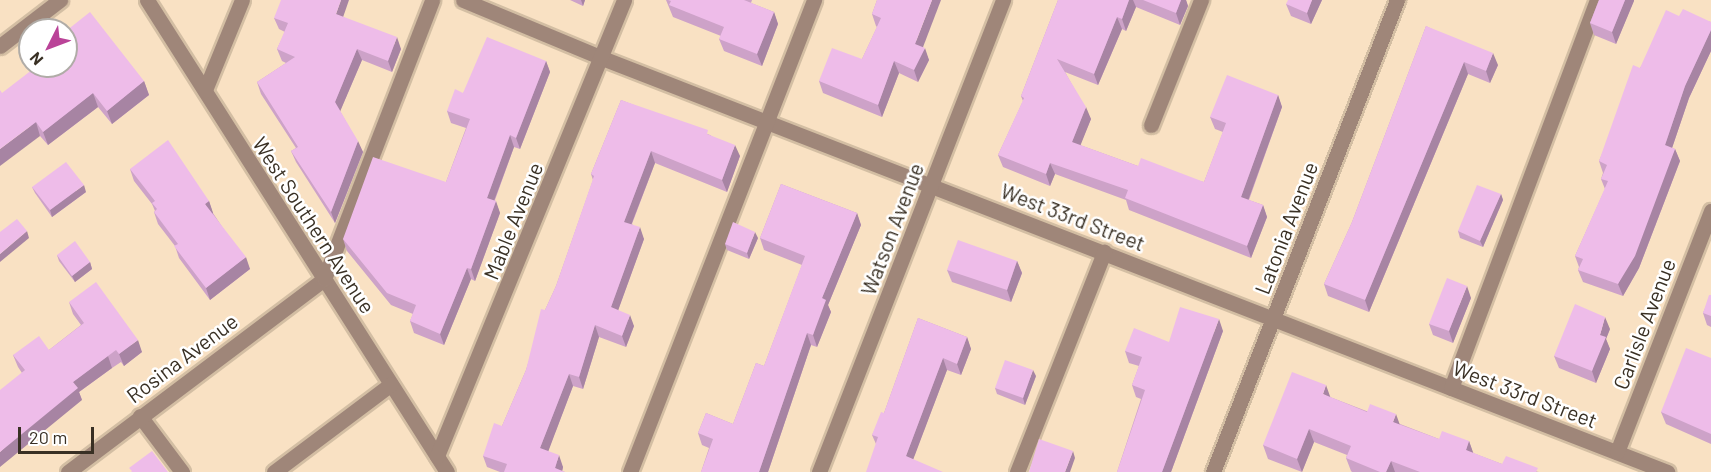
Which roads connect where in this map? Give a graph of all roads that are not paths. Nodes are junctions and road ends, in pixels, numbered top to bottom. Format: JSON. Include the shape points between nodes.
{"nodes":[{"id":1,"x":60,"y":0,"type":"edge"},
{"id":2,"x":147,"y":0,"type":"edge"},
{"id":3,"x":242,"y":0,"type":"edge"},
{"id":4,"x":432,"y":0,"type":"edge"},
{"id":5,"x":464,"y":0,"type":"edge"},
{"id":6,"x":624,"y":0,"type":"edge"},
{"id":7,"x":814,"y":0,"type":"edge"},
{"id":8,"x":1003,"y":0,"type":"edge"},
{"id":9,"x":1201,"y":0,"type":"edge"},
{"id":10,"x":1397,"y":0,"type":"edge"},
{"id":11,"x":1598,"y":0,"type":"edge"},
{"id":12,"x":0,"y":46,"type":"edge"},
{"id":13,"x":602,"y":58,"type":"junction"},
{"id":14,"x":205,"y":90,"type":"junction"},
{"id":15,"x":766,"y":121,"type":"junction"},
{"id":16,"x":1151,"y":125,"type":"dead end"},
{"id":17,"x":932,"y":185,"type":"junction"},
{"id":18,"x":1711,"y":211,"type":"edge"},
{"id":19,"x":1104,"y":252,"type":"junction"},
{"id":20,"x":324,"y":279,"type":"junction"},
{"id":21,"x":1273,"y":318,"type":"junction"},
{"id":22,"x":391,"y":384,"type":"junction"},
{"id":23,"x":1451,"y":387,"type":"junction"},
{"id":24,"x":140,"y":416,"type":"junction"},
{"id":25,"x":1617,"y":452,"type":"junction"},
{"id":26,"x":437,"y":456,"type":"junction"},
{"id":27,"x":68,"y":472,"type":"edge"},
{"id":28,"x":182,"y":472,"type":"edge"},
{"id":29,"x":274,"y":472,"type":"edge"},
{"id":30,"x":447,"y":472,"type":"edge"},
{"id":31,"x":630,"y":472,"type":"edge"},
{"id":32,"x":819,"y":472,"type":"edge"},
{"id":33,"x":1017,"y":472,"type":"edge"},
{"id":34,"x":1213,"y":472,"type":"edge"},
{"id":35,"x":1667,"y":472,"type":"edge"}],
"edges":[{"from":1,"to":12,"type":"street"},
{"from":2,"to":14,"type":"street","name":"West Southern Avenue"},
{"from":3,"to":14,"type":"street"},
{"from":4,"to":20,"type":"street"},
{"from":5,"to":13,"type":"street","name":"West 33rd Street"},
{"from":6,"to":13,"type":"street","name":"Mable Avenue"},
{"from":7,"to":15,"type":"street"},
{"from":8,"to":17,"type":"street","name":"Watson Avenue"},
{"from":9,"to":16,"type":"street"},
{"from":10,"to":21,"type":"street","name":"Latonia Avenue"},
{"from":11,"to":23,"type":"street"},
{"from":13,"to":15,"type":"street","name":"West 33rd Street"},
{"from":13,"to":26,"type":"street","name":"Mable Avenue"},
{"from":14,"to":20,"type":"street","name":"West Southern Avenue"},
{"from":15,"to":17,"type":"street","name":"West 33rd Street"},
{"from":15,"to":31,"type":"street"},
{"from":17,"to":19,"type":"street","name":"West 33rd Street"},
{"from":17,"to":32,"type":"street","name":"Watson Avenue"},
{"from":18,"to":25,"type":"street","name":"Carlisle Avenue"},
{"from":19,"to":21,"type":"street","name":"West 33rd Street"},
{"from":19,"to":33,"type":"street"},
{"from":20,"to":22,"type":"street","name":"West Southern Avenue"},
{"from":20,"to":24,"type":"street","name":"Rosina Avenue"},
{"from":21,"to":23,"type":"street","name":"West 33rd Street"},
{"from":21,"to":34,"type":"street","name":"Latonia Avenue"},
{"from":22,"to":26,"type":"street","name":"West Southern Avenue"},
{"from":22,"to":29,"type":"street"},
{"from":23,"to":25,"type":"street","name":"West 33rd Street"},
{"from":24,"to":27,"type":"street","name":"Rosina Avenue"},
{"from":24,"to":28,"type":"street"},
{"from":25,"to":35,"type":"street","name":"West 33rd Street"},
{"from":26,"to":30,"type":"street","name":"West Southern Avenue"}]}
